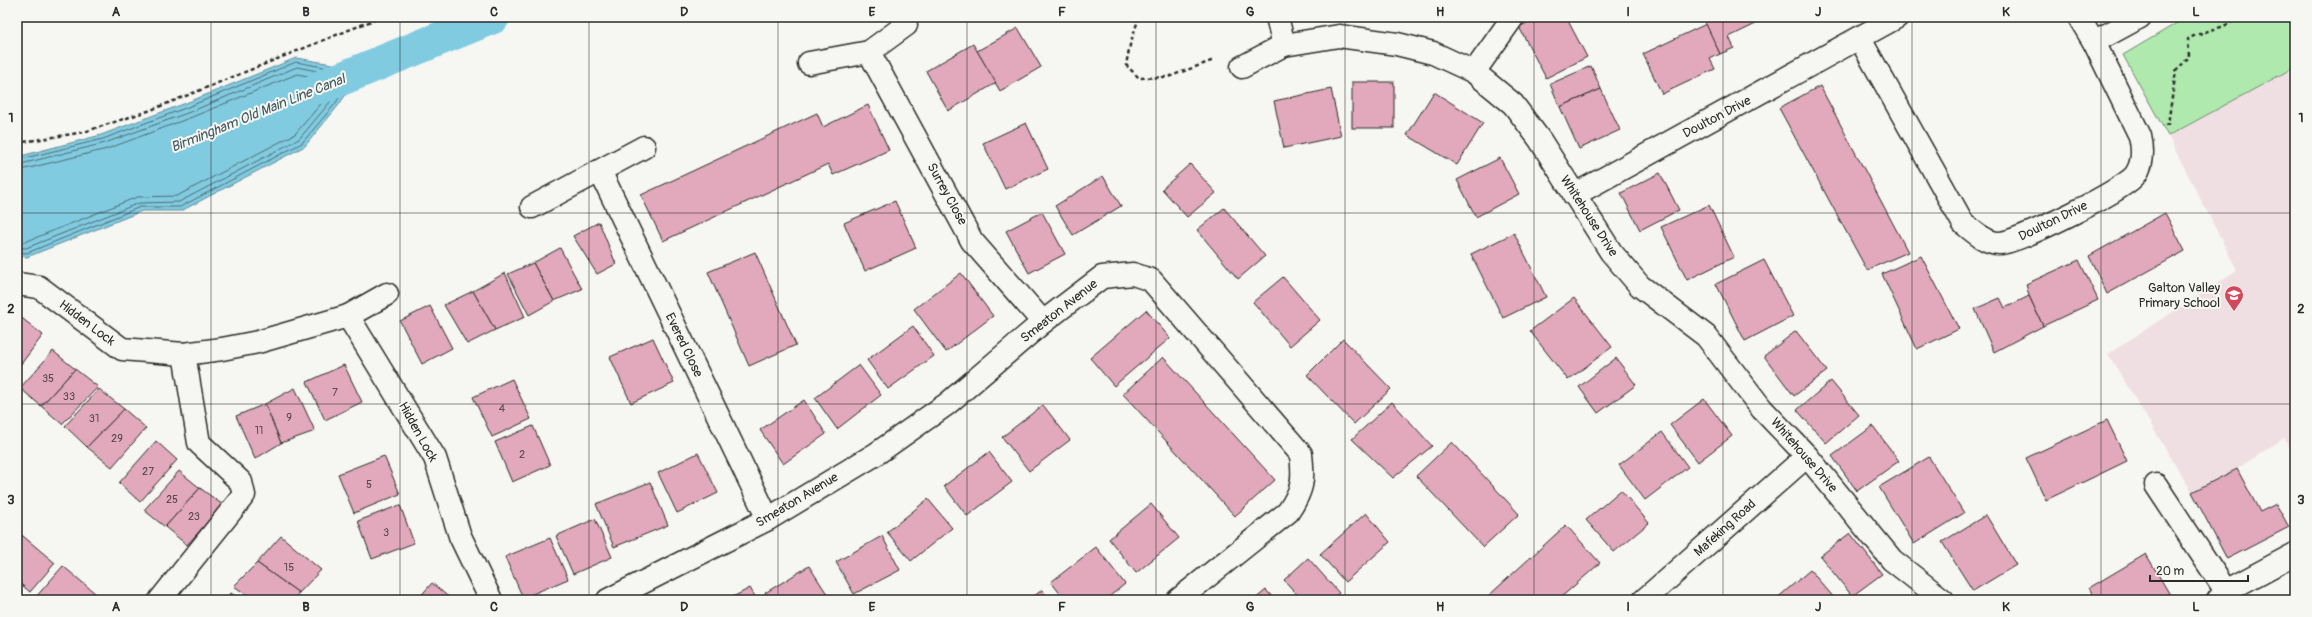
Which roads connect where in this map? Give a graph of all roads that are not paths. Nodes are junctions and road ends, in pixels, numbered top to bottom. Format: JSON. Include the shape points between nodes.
{"nodes":[{"id":1,"x":1277,"y":17,"type":"edge"},
{"id":2,"x":1513,"y":17,"type":"edge"},
{"id":3,"x":1898,"y":17,"type":"edge"},
{"id":4,"x":2079,"y":17,"type":"edge"},
{"id":5,"x":2140,"y":17,"type":"edge"},
{"id":6,"x":906,"y":25,"type":"dead end"},
{"id":7,"x":1860,"y":39,"type":"junction"},
{"id":8,"x":2094,"y":42,"type":"junction"},
{"id":9,"x":1284,"y":45,"type":"junction"},
{"id":10,"x":869,"y":52,"type":"junction"},
{"id":11,"x":809,"y":63,"type":"dead end"},
{"id":12,"x":1242,"y":67,"type":"road end"},
{"id":13,"x":1474,"y":72,"type":"junction"},
{"id":14,"x":644,"y":147,"type":"dead end"},
{"id":15,"x":600,"y":171,"type":"junction"},
{"id":16,"x":1574,"y":195,"type":"junction"},
{"id":17,"x":532,"y":207,"type":"dead end"},
{"id":18,"x":17,"y":284,"type":"edge"},
{"id":19,"x":387,"y":294,"type":"dead end"},
{"id":20,"x":348,"y":316,"type":"junction"},
{"id":21,"x":1043,"y":322,"type":"junction"},
{"id":22,"x":184,"y":354,"type":"junction"},
{"id":23,"x":1807,"y":456,"type":"junction"},
{"id":24,"x":2156,"y":485,"type":"dead end"},
{"id":25,"x":768,"y":519,"type":"junction"},
{"id":26,"x":2295,"y":554,"type":"edge"},
{"id":27,"x":2222,"y":595,"type":"edge"},
{"id":28,"x":160,"y":600,"type":"edge"},
{"id":29,"x":491,"y":600,"type":"edge"},
{"id":30,"x":608,"y":600,"type":"edge"},
{"id":31,"x":1178,"y":600,"type":"edge"},
{"id":32,"x":1644,"y":600,"type":"edge"},
{"id":33,"x":1943,"y":600,"type":"edge"}],
"edges":[{"from":1,"to":9,"type":"street"},
{"from":2,"to":13,"type":"street"},
{"from":3,"to":7,"type":"street","name":"Doulton Drive"},
{"from":4,"to":8,"type":"street","name":"Doulton Drive"},
{"from":5,"to":8,"type":"street"},
{"from":6,"to":10,"type":"street"},
{"from":7,"to":8,"type":"street","name":"Doulton Drive","via":[[1963,223],[1980,236],[1999,244],[2024,237],[2122,186],[2136,175],[2144,152],[2140,136]]},
{"from":7,"to":16,"type":"street","name":"Doulton Drive"},
{"from":9,"to":12,"type":"street","name":"Whitehouse Drive"},
{"from":9,"to":13,"type":"street","name":"Whitehouse Drive","via":[[1339,36],[1397,44],[1433,53]]},
{"from":10,"to":11,"type":"street"},
{"from":10,"to":21,"type":"street","name":"Surrey Close","via":[[972,241]]},
{"from":13,"to":16,"type":"street","name":"Whitehouse Drive","via":[[1513,104],[1540,140]]},
{"from":14,"to":15,"type":"street"},
{"from":15,"to":17,"type":"street"},
{"from":15,"to":25,"type":"street","name":"Evered Close"},
{"from":16,"to":23,"type":"street","name":"Whitehouse Drive","via":[[1611,252],[1640,286],[1706,336],[1762,409]]},
{"from":18,"to":22,"type":"street","name":"Hidden Lock","via":[[39,287],[122,349]]},
{"from":19,"to":20,"type":"street","name":"Hidden Lock"},
{"from":20,"to":22,"type":"street","name":"Hidden Lock","via":[[258,342]]},
{"from":20,"to":29,"type":"street","name":"Hidden Lock","via":[[435,458],[460,536]]},
{"from":21,"to":25,"type":"street","name":"Smeaton Avenue","via":[[947,404],[876,454]]},
{"from":21,"to":31,"type":"street","name":"Smeaton Avenue","via":[[1102,277],[1133,274],[1151,280],[1301,454],[1300,495],[1288,512]]},
{"from":22,"to":28,"type":"street","via":[[199,443],[241,482],[244,495]]},
{"from":23,"to":32,"type":"street","name":"Mafeking Road"},
{"from":23,"to":33,"type":"street","name":"Whitehouse Drive","via":[[1892,560]]},
{"from":24,"to":27,"type":"street"},
{"from":25,"to":30,"type":"street","name":"Smeaton Avenue"},
{"from":26,"to":27,"type":"street"}]}
